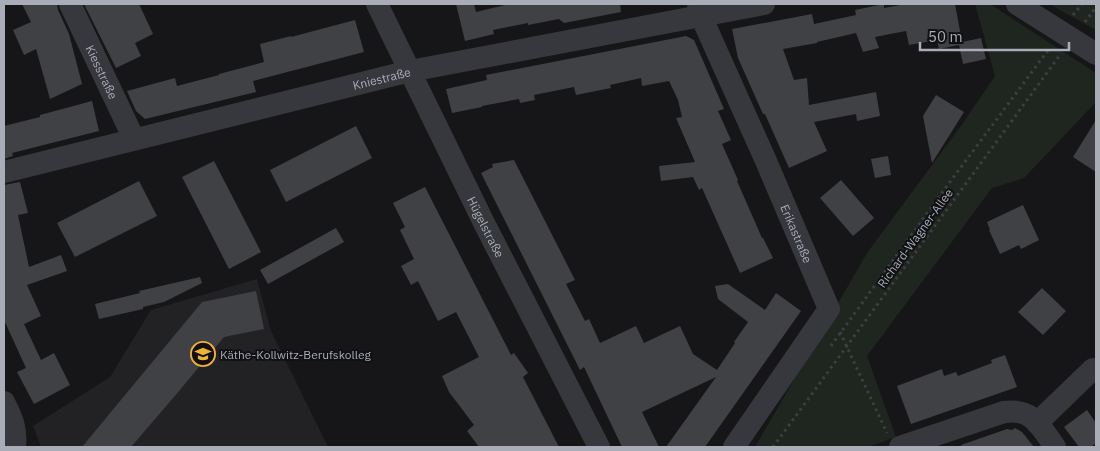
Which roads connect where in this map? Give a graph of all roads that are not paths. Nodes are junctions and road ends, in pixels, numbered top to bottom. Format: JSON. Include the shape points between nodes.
{"nodes":[{"id":1,"x":70,"y":4,"type":"edge"},
{"id":2,"x":377,"y":4,"type":"edge"},
{"id":3,"x":764,"y":4,"type":"edge"},
{"id":4,"x":1017,"y":4,"type":"edge"},
{"id":5,"x":700,"y":10,"type":"edge"},
{"id":6,"x":1096,"y":54,"type":"edge"},
{"id":7,"x":410,"y":71,"type":"junction"},
{"id":8,"x":134,"y":139,"type":"junction"},
{"id":9,"x":4,"y":172,"type":"edge"},
{"id":10,"x":1093,"y":369,"type":"dead end"},
{"id":11,"x":4,"y":402,"type":"edge"},
{"id":12,"x":1037,"y":423,"type":"junction"},
{"id":13,"x":895,"y":443,"type":"edge"},
{"id":14,"x":15,"y":447,"type":"edge"},
{"id":15,"x":600,"y":447,"type":"edge"},
{"id":16,"x":734,"y":447,"type":"edge"},
{"id":17,"x":1054,"y":447,"type":"edge"}],
"edges":[{"from":1,"to":8,"type":"street","name":"Kiesstraße"},
{"from":2,"to":7,"type":"street","name":"Hügelstraße"},
{"from":3,"to":5,"type":"street","name":"Kniestraße"},
{"from":4,"to":6,"type":"street"},
{"from":5,"to":7,"type":"street","name":"Kniestraße"},
{"from":5,"to":16,"type":"street","name":"Erikastraße","via":[[830,309]]},
{"from":7,"to":8,"type":"street","name":"Kniestraße"},
{"from":7,"to":15,"type":"street","name":"Hügelstraße","via":[[484,223]]},
{"from":8,"to":9,"type":"street","name":"Kniestraße"},
{"from":10,"to":12,"type":"street"},
{"from":11,"to":14,"type":"street","via":[[14,422]]},
{"from":12,"to":13,"type":"street","via":[[1030,416],[1014,410]]},
{"from":12,"to":17,"type":"street"}]}
